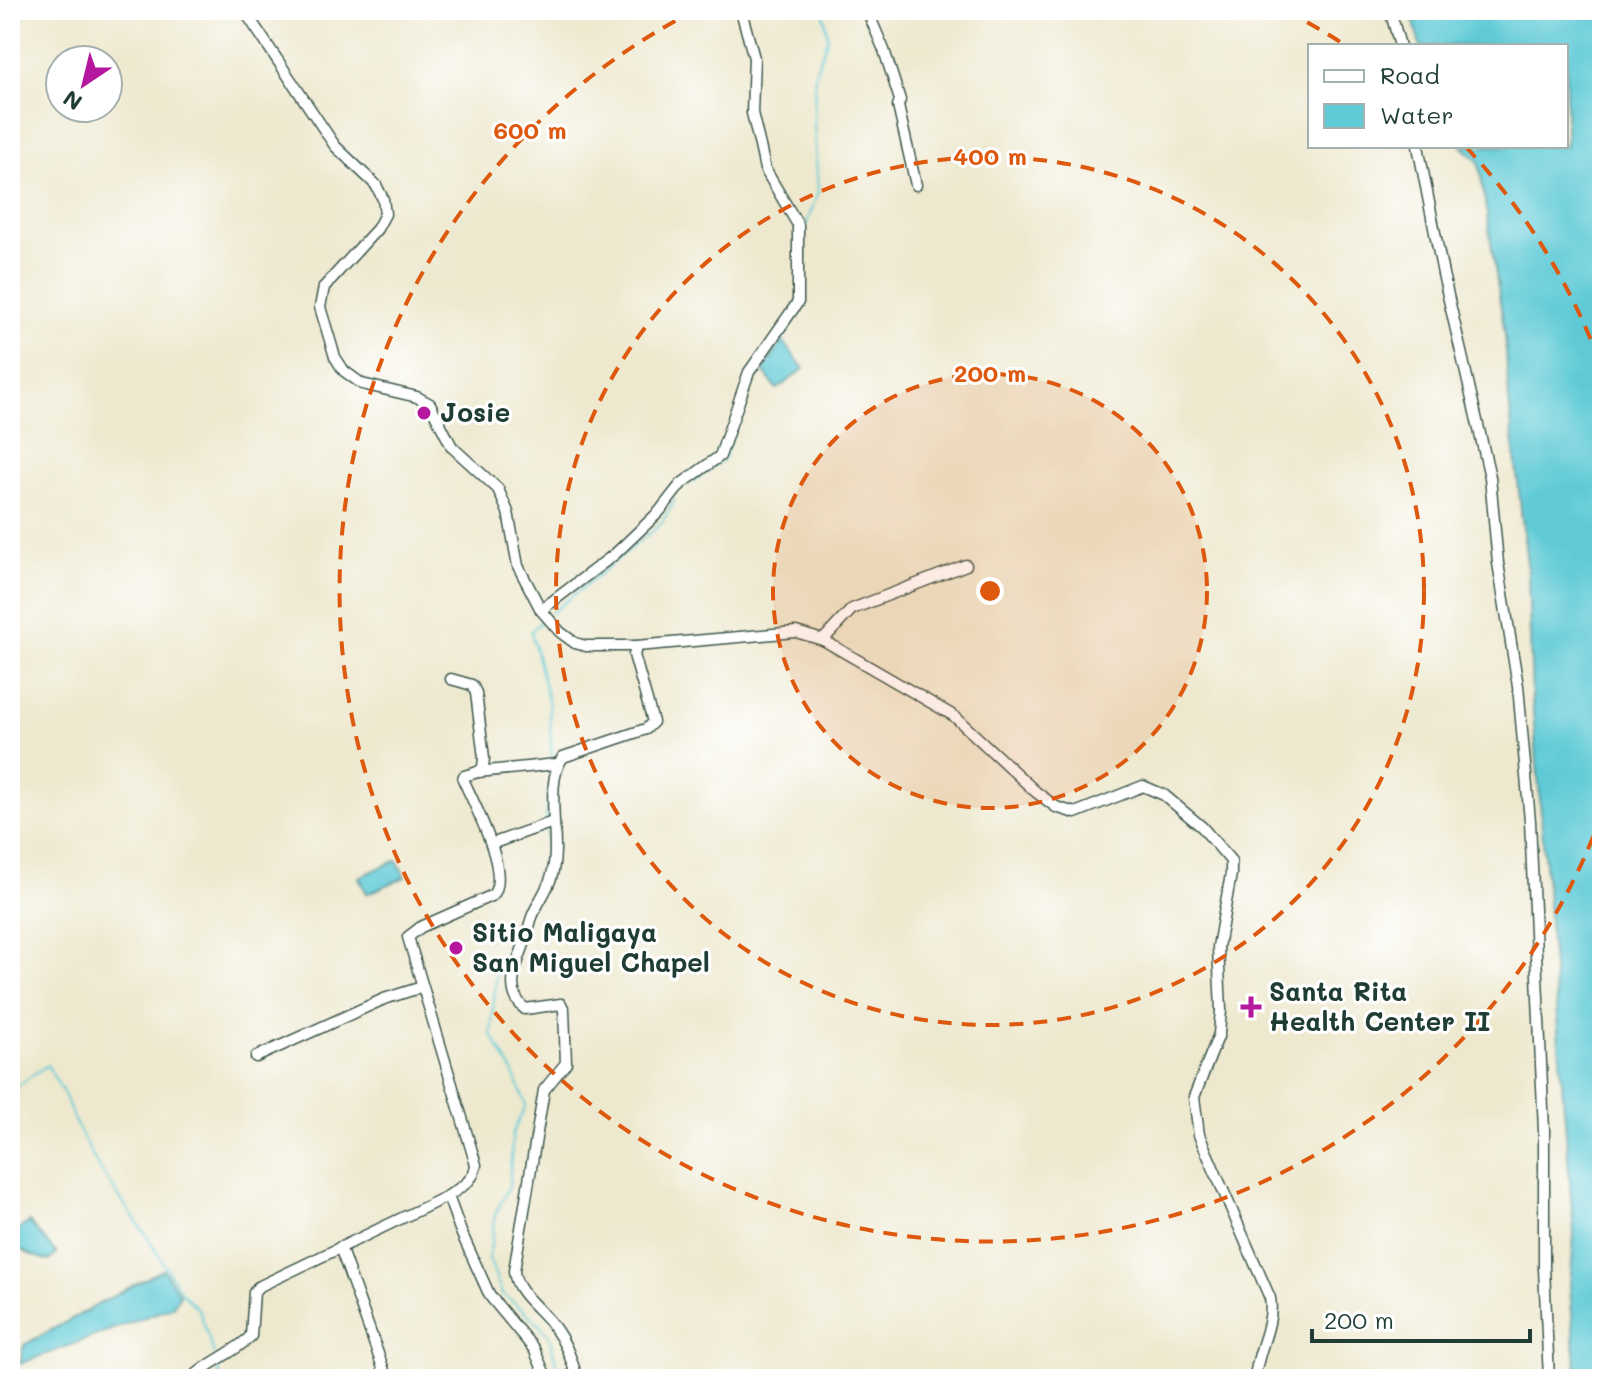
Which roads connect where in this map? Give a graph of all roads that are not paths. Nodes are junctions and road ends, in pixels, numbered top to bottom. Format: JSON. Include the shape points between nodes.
{"nodes":[{"id":1,"x":244,"y":10,"type":"edge"},
{"id":2,"x":746,"y":10,"type":"edge"},
{"id":3,"x":867,"y":10,"type":"edge"},
{"id":4,"x":1390,"y":10,"type":"edge"},
{"id":5,"x":1399,"y":44,"type":"edge"},
{"id":6,"x":1418,"y":148,"type":"edge"},
{"id":7,"x":916,"y":185,"type":"dead end"},
{"id":8,"x":966,"y":565,"type":"dead end"},
{"id":9,"x":541,"y":610,"type":"junction"},
{"id":10,"x":823,"y":640,"type":"junction"},
{"id":11,"x":637,"y":646,"type":"junction"},
{"id":12,"x":451,"y":679,"type":"dead end"},
{"id":13,"x":557,"y":764,"type":"junction"},
{"id":14,"x":478,"y":772,"type":"junction"},
{"id":15,"x":547,"y":823,"type":"junction"},
{"id":16,"x":491,"y":844,"type":"junction"},
{"id":17,"x":422,"y":987,"type":"junction"},
{"id":18,"x":256,"y":1057,"type":"dead end"},
{"id":19,"x":448,"y":1196,"type":"junction"},
{"id":20,"x":340,"y":1247,"type":"junction"},
{"id":21,"x":191,"y":1379,"type":"edge"},
{"id":22,"x":387,"y":1379,"type":"edge"},
{"id":23,"x":547,"y":1379,"type":"edge"},
{"id":24,"x":577,"y":1379,"type":"edge"},
{"id":25,"x":1255,"y":1379,"type":"edge"},
{"id":26,"x":1549,"y":1379,"type":"edge"}],
"edges":[{"from":1,"to":9,"type":"street","via":[[335,146],[376,185],[383,199],[385,214],[377,229],[324,287],[320,307],[335,357],[362,384],[430,404],[452,447],[498,489],[518,566]]},
{"from":2,"to":9,"type":"street","via":[[743,18],[754,58],[752,113],[762,158],[798,225],[798,302],[749,372],[720,456],[681,484],[615,554]]},
{"from":3,"to":7,"type":"street","via":[[900,100]]},
{"from":4,"to":5,"type":"street"},
{"from":6,"to":26,"type":"street","via":[[1490,477],[1518,686],[1530,821],[1544,1130]]},
{"from":8,"to":10,"type":"street","via":[[852,609]]},
{"from":9,"to":11,"type":"street","via":[[575,643]]},
{"from":10,"to":11,"type":"street","via":[[796,632]]},
{"from":10,"to":25,"type":"street","via":[[954,716],[1056,807],[1075,813],[1143,786],[1164,795],[1202,827],[1231,861],[1218,947],[1219,1034],[1194,1097],[1194,1113],[1270,1298]]},
{"from":11,"to":13,"type":"street","via":[[634,655],[653,722],[563,757]]},
{"from":12,"to":14,"type":"street","via":[[472,685],[476,693],[484,758]]},
{"from":13,"to":14,"type":"street"},
{"from":13,"to":15,"type":"street"},
{"from":14,"to":16,"type":"street","via":[[463,779]]},
{"from":15,"to":16,"type":"street"},
{"from":15,"to":24,"type":"street","via":[[556,840],[554,867],[517,959],[513,990],[525,1009],[561,1004],[566,1063],[544,1090],[514,1271],[519,1288],[570,1351]]},
{"from":16,"to":17,"type":"street","via":[[500,881],[493,895],[408,937]]},
{"from":17,"to":18,"type":"street"},
{"from":17,"to":19,"type":"street","via":[[476,1165],[469,1181]]},
{"from":19,"to":20,"type":"street"},
{"from":19,"to":23,"type":"street","via":[[490,1296],[534,1349]]},
{"from":20,"to":21,"type":"street","via":[[258,1287],[251,1336]]},
{"from":20,"to":22,"type":"street"}]}
